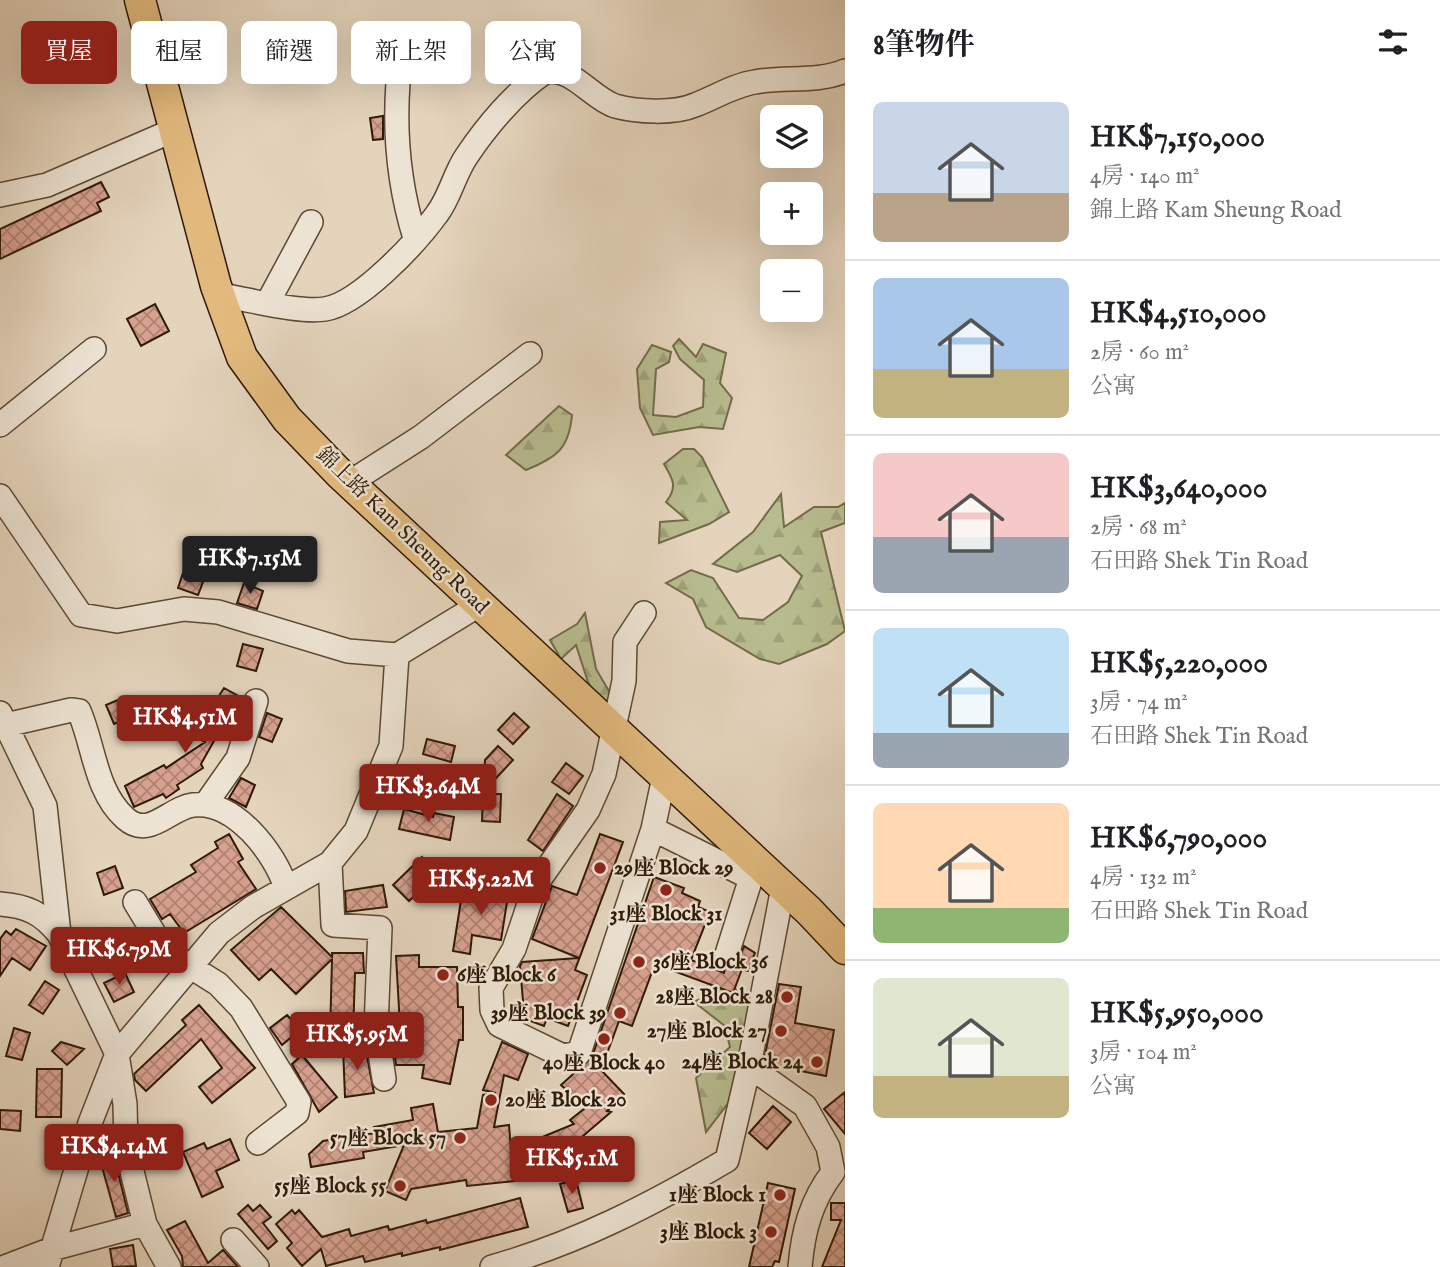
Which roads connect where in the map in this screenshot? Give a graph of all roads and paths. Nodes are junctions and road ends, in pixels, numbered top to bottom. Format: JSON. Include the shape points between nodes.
{"nodes":[{"id":1,"x":139,"y":0,"type":"edge"},
{"id":2,"x":845,"y":71,"type":"edge"},
{"id":3,"x":398,"y":84,"type":"edge"},
{"id":4,"x":174,"y":130,"type":"junction"},
{"id":5,"x":0,"y":195,"type":"edge"},
{"id":6,"x":311,"y":222,"type":"dead end"},
{"id":7,"x":415,"y":238,"type":"junction"},
{"id":8,"x":219,"y":295,"type":"junction"},
{"id":9,"x":268,"y":302,"type":"junction"},
{"id":10,"x":94,"y":349,"type":"dead end"},
{"id":11,"x":530,"y":354,"type":"dead end"},
{"id":12,"x":0,"y":425,"type":"edge"},
{"id":13,"x":349,"y":483,"type":"junction"},
{"id":14,"x":0,"y":496,"type":"edge"},
{"id":15,"x":479,"y":605,"type":"junction"},
{"id":16,"x":644,"y":613,"type":"dead end"},
{"id":17,"x":397,"y":655,"type":"junction"},
{"id":18,"x":256,"y":702,"type":"dead end"},
{"id":19,"x":3,"y":719,"type":"edge"},
{"id":20,"x":613,"y":730,"type":"junction"},
{"id":21,"x":664,"y":777,"type":"junction"},
{"id":22,"x":205,"y":805,"type":"junction"},
{"id":23,"x":653,"y":829,"type":"junction"},
{"id":24,"x":330,"y":863,"type":"junction"},
{"id":25,"x":783,"y":887,"type":"junction"},
{"id":26,"x":286,"y":888,"type":"junction"},
{"id":27,"x":135,"y":902,"type":"dead end"},
{"id":28,"x":3,"y":908,"type":"edge"},
{"id":29,"x":59,"y":934,"type":"junction"},
{"id":30,"x":845,"y":949,"type":"edge"},
{"id":31,"x":727,"y":954,"type":"dead end"},
{"id":32,"x":188,"y":968,"type":"junction"},
{"id":33,"x":117,"y":1054,"type":"junction"},
{"id":34,"x":749,"y":1066,"type":"junction"},
{"id":35,"x":384,"y":1079,"type":"dead end"},
{"id":36,"x":258,"y":1143,"type":"dead end"},
{"id":37,"x":145,"y":1224,"type":"junction"},
{"id":38,"x":233,"y":1240,"type":"dead end"},
{"id":39,"x":50,"y":1258,"type":"edge"},
{"id":40,"x":5,"y":1267,"type":"edge"},
{"id":41,"x":169,"y":1267,"type":"edge"},
{"id":42,"x":257,"y":1267,"type":"edge"},
{"id":43,"x":492,"y":1267,"type":"edge"},
{"id":44,"x":800,"y":1267,"type":"edge"}],
"edges":[{"from":1,"to":4,"type":"main road","name":"錦上路 Kam Sheung Road"},
{"from":2,"to":7,"type":"street","via":[[753,82],[691,107],[643,110],[613,105],[565,74],[545,72],[501,113],[465,159],[438,214]]},
{"from":3,"to":7,"type":"street","via":[[395,123],[402,197]]},
{"from":4,"to":5,"type":"street","via":[[47,184]]},
{"from":4,"to":8,"type":"main road","name":"錦上路 Kam Sheung Road"},
{"from":6,"to":9,"type":"street"},
{"from":7,"to":9,"type":"street","via":[[384,271],[341,305],[308,309]]},
{"from":8,"to":9,"type":"street"},
{"from":8,"to":13,"type":"main road","name":"錦上路 Kam Sheung Road","via":[[242,357],[287,419]]},
{"from":10,"to":12,"type":"street"},
{"from":11,"to":13,"type":"street","via":[[421,437]]},
{"from":13,"to":15,"type":"main road","name":"錦上路 Kam Sheung Road"},
{"from":14,"to":17,"type":"street","via":[[81,615],[117,621],[184,610],[218,612],[348,651]]},
{"from":15,"to":17,"type":"street"},
{"from":15,"to":20,"type":"main road","name":"錦上路 Kam Sheung Road"},
{"from":16,"to":20,"type":"street","via":[[625,642],[624,681]]},
{"from":17,"to":24,"type":"street","via":[[391,746],[356,831]]},
{"from":18,"to":22,"type":"street","via":[[238,758]]},
{"from":19,"to":22,"type":"street","via":[[79,711],[106,788],[123,817],[137,825],[158,823],[185,807]]},
{"from":19,"to":29,"type":"street","via":[[45,806]]},
{"from":20,"to":21,"type":"main road","name":"錦上路 Kam Sheung Road"},
{"from":20,"to":23,"type":"street","via":[[604,774],[588,810],[535,887],[514,949],[491,988],[492,1010],[499,1025],[563,1056],[579,1053]]},
{"from":21,"to":23,"type":"street"},
{"from":21,"to":25,"type":"main road","name":"錦上路 Kam Sheung Road"},
{"from":22,"to":26,"type":"street","via":[[228,815],[261,842]]},
{"from":23,"to":31,"type":"street","via":[[750,880]]},
{"from":24,"to":26,"type":"street"},
{"from":24,"to":35,"type":"street","via":[[333,925],[380,928],[376,1027]]},
{"from":25,"to":30,"type":"main road","name":"錦上路 Kam Sheung Road"},
{"from":25,"to":34,"type":"street"},
{"from":26,"to":32,"type":"street","via":[[237,917]]},
{"from":27,"to":32,"type":"street","via":[[164,950]]},
{"from":28,"to":29,"type":"street","via":[[45,917]]},
{"from":29,"to":33,"type":"street"},
{"from":32,"to":33,"type":"street"},
{"from":32,"to":36,"type":"street","via":[[218,985],[241,1008],[299,1102],[297,1113]]},
{"from":33,"to":37,"type":"street","via":[[126,1147]]},
{"from":33,"to":39,"type":"street","via":[[90,1124]]},
{"from":34,"to":43,"type":"street","via":[[727,1160],[593,1232]]},
{"from":34,"to":44,"type":"street","via":[[805,1105],[828,1147],[833,1172],[817,1193],[802,1235]]},
{"from":37,"to":39,"type":"street"},
{"from":37,"to":41,"type":"street"},
{"from":38,"to":42,"type":"street"},
{"from":39,"to":40,"type":"street"}]}
